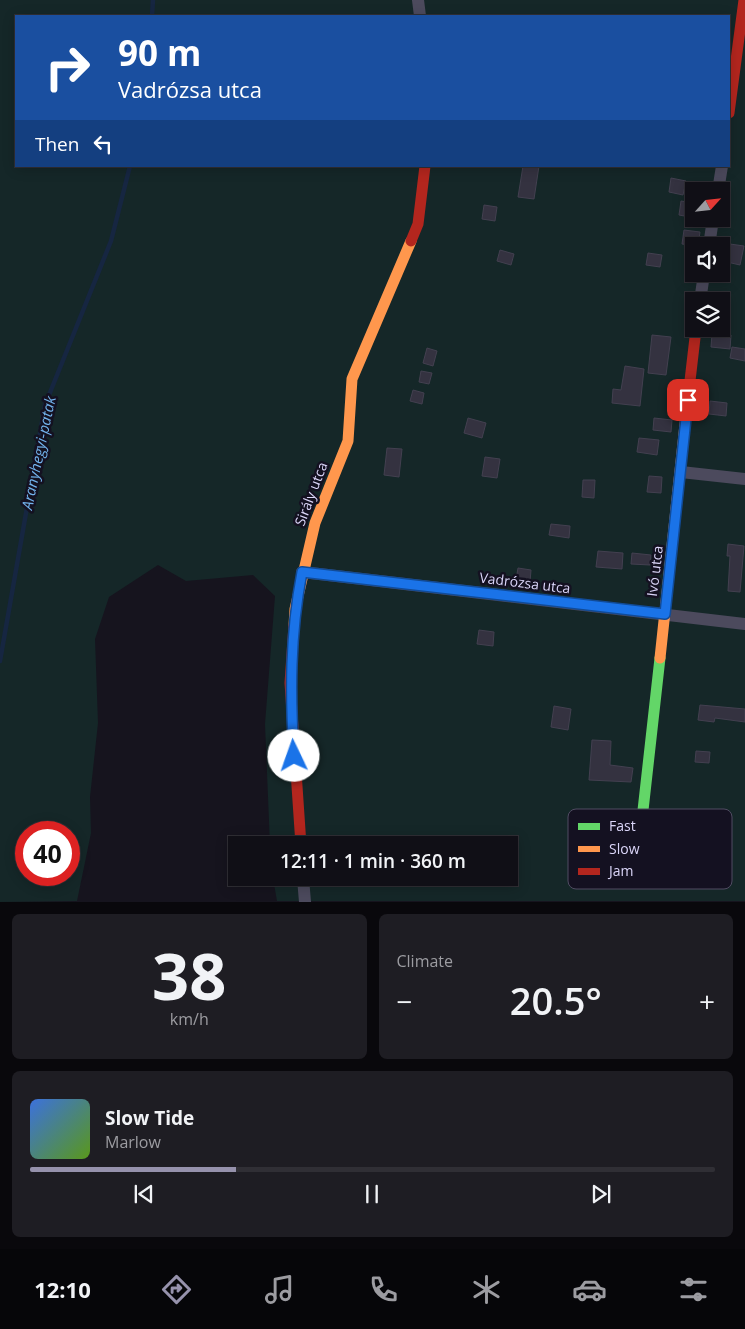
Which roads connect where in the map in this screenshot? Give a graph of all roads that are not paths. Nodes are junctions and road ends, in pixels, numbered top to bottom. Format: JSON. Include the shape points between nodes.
{"nodes":[{"id":1,"x":418,"y":0,"type":"edge"},
{"id":2,"x":744,"y":0,"type":"edge"},
{"id":3,"x":420,"y":15,"type":"edge"},
{"id":4,"x":730,"y":105,"type":"edge"},
{"id":5,"x":425,"y":167,"type":"edge"},
{"id":6,"x":722,"y":167,"type":"edge"},
{"id":7,"x":719,"y":182,"type":"edge"},
{"id":8,"x":695,"y":337,"type":"edge"},
{"id":9,"x":682,"y":472,"type":"junction"},
{"id":10,"x":745,"y":479,"type":"edge"},
{"id":11,"x":302,"y":572,"type":"junction"},
{"id":12,"x":665,"y":614,"type":"junction"},
{"id":13,"x":745,"y":624,"type":"edge"},
{"id":14,"x":643,"y":809,"type":"edge"},
{"id":15,"x":300,"y":836,"type":"edge"},
{"id":16,"x":304,"y":886,"type":"edge"},
{"id":17,"x":305,"y":902,"type":"edge"}],
"edges":[{"from":1,"to":3,"type":"street"},
{"from":2,"to":4,"type":"street"},
{"from":5,"to":11,"type":"street","name":"Sirály utca","via":[[418,224],[352,379],[348,441],[315,523]]},
{"from":6,"to":7,"type":"street"},
{"from":8,"to":9,"type":"street","name":"Ivó utca"},
{"from":9,"to":10,"type":"street"},
{"from":9,"to":12,"type":"street","name":"Ivó utca"},
{"from":11,"to":12,"type":"street","name":"Vadrózsa utca"},
{"from":11,"to":15,"type":"street","name":"Sirály utca","via":[[295,609],[290,682]]},
{"from":12,"to":13,"type":"street","name":"Vadrózsa utca"},
{"from":12,"to":14,"type":"street","name":"Ivó utca"},
{"from":16,"to":17,"type":"street"}]}
